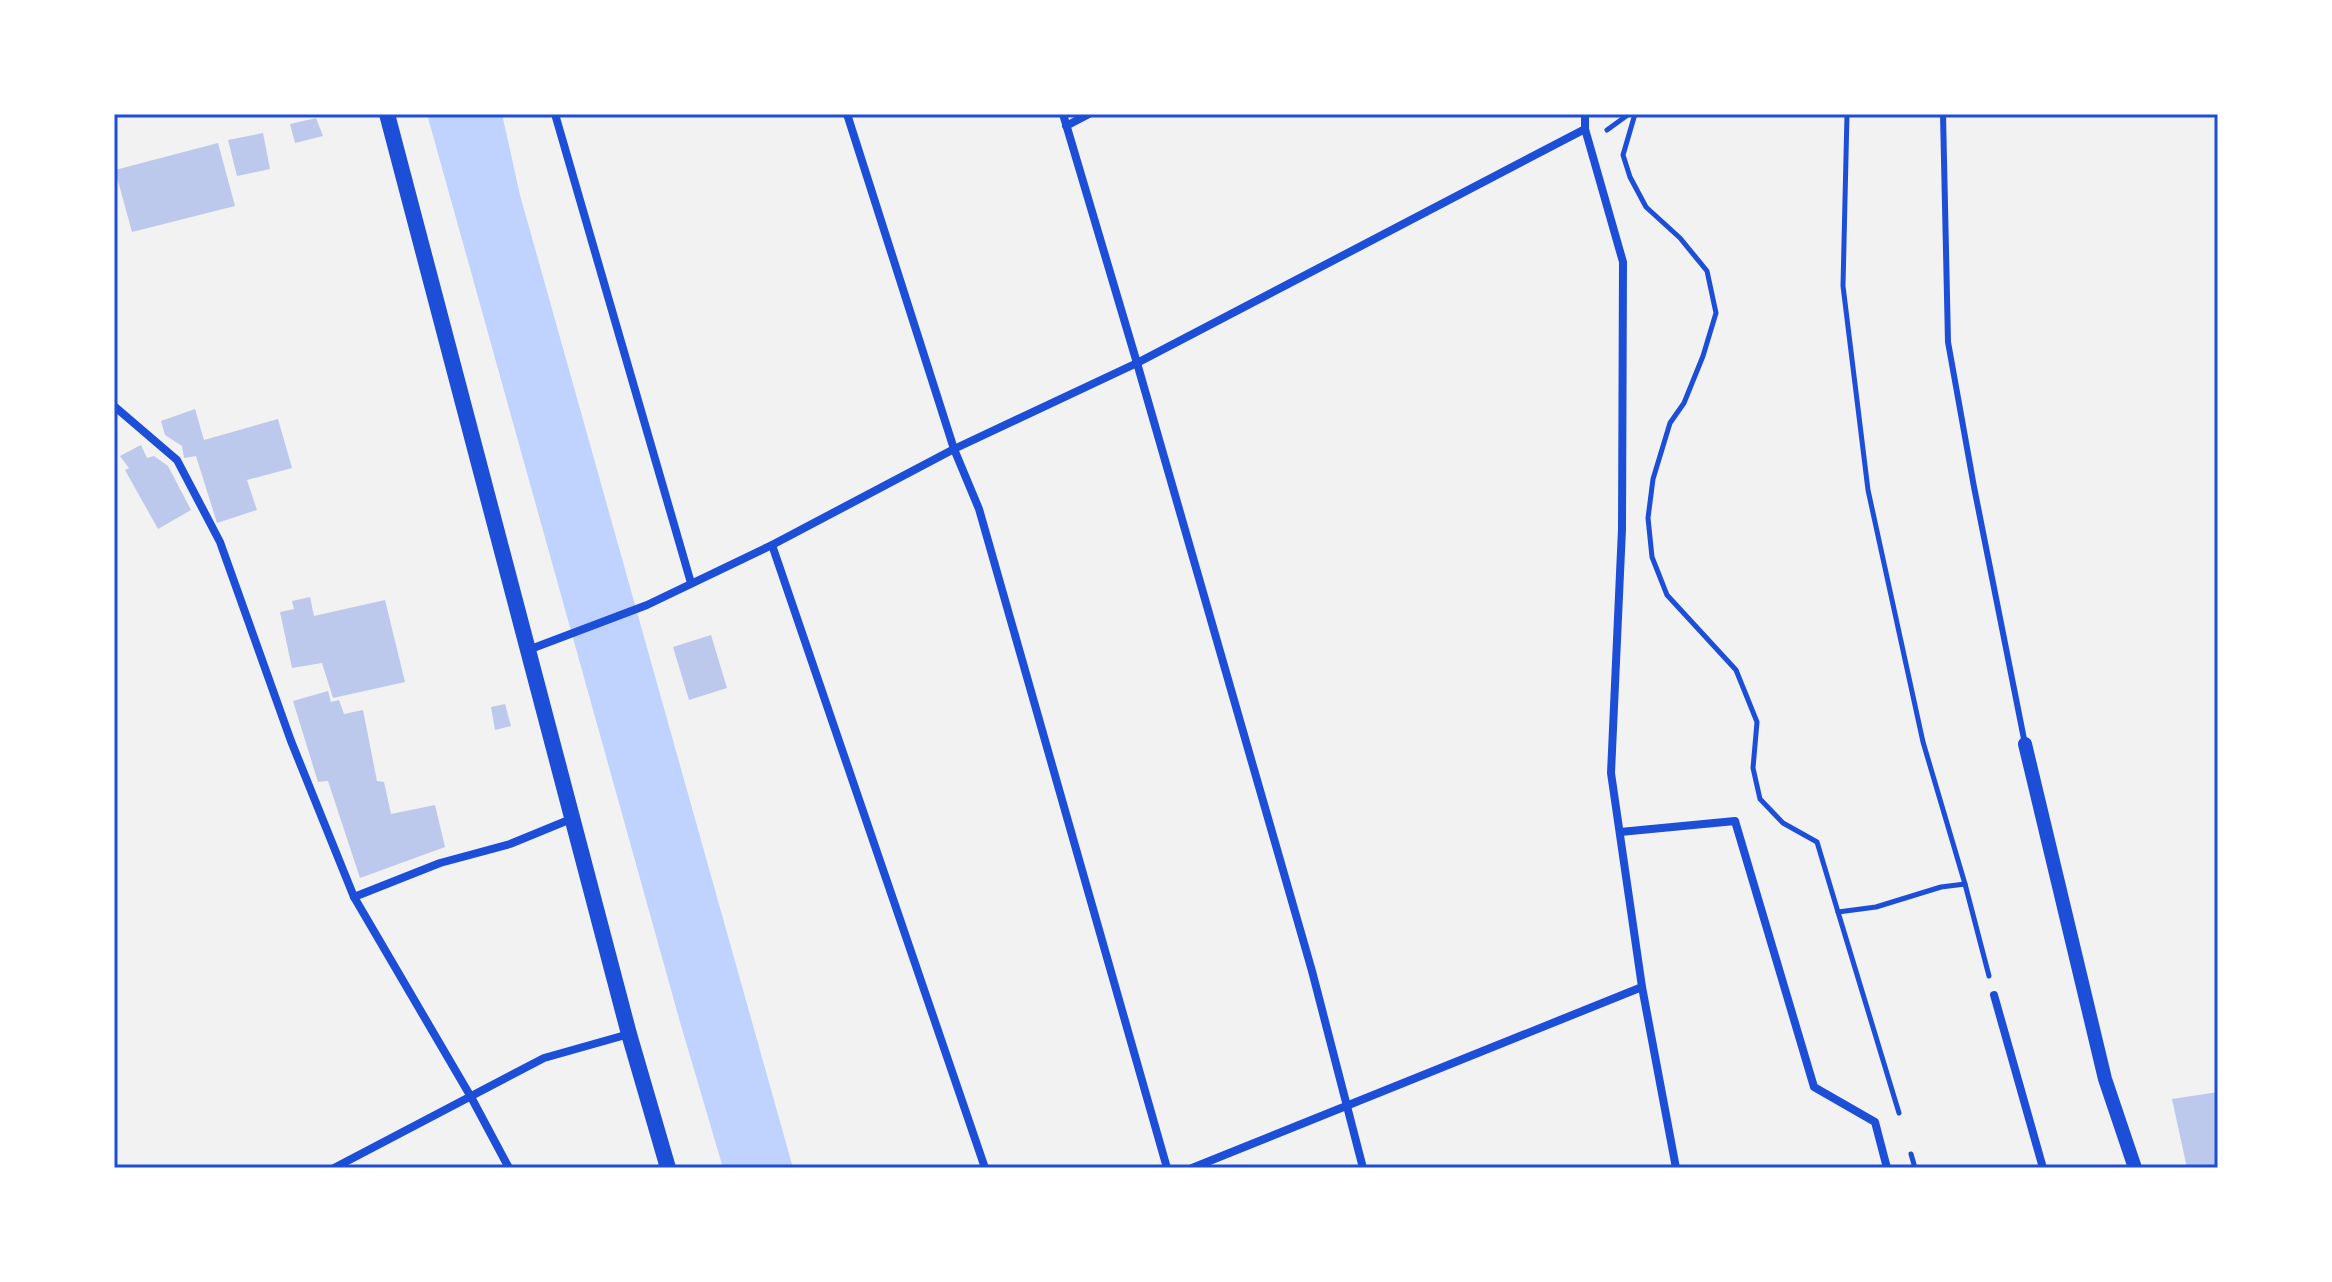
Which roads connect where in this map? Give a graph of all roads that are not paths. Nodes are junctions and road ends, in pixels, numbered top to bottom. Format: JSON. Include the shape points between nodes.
{"nodes":[{"id":1,"x":387,"y":114,"type":"edge"},
{"id":2,"x":555,"y":114,"type":"edge"},
{"id":3,"x":847,"y":114,"type":"edge"},
{"id":4,"x":1063,"y":114,"type":"edge"},
{"id":5,"x":1089,"y":114,"type":"edge"},
{"id":6,"x":1585,"y":114,"type":"edge"},
{"id":7,"x":1943,"y":114,"type":"edge"},
{"id":8,"x":1066,"y":126,"type":"junction"},
{"id":9,"x":1585,"y":129,"type":"junction"},
{"id":10,"x":1137,"y":363,"type":"junction"},
{"id":11,"x":114,"y":406,"type":"edge"},
{"id":12,"x":954,"y":449,"type":"junction"},
{"id":13,"x":772,"y":545,"type":"junction"},
{"id":14,"x":691,"y":583,"type":"junction"},
{"id":15,"x":526,"y":651,"type":"junction"},
{"id":16,"x":2025,"y":744,"type":"joint"},
{"id":17,"x":571,"y":819,"type":"junction"},
{"id":18,"x":1620,"y":832,"type":"junction"},
{"id":19,"x":354,"y":897,"type":"junction"},
{"id":20,"x":1642,"y":987,"type":"junction"},
{"id":21,"x":1994,"y":995,"type":"road end"},
{"id":22,"x":629,"y":1034,"type":"junction"},
{"id":23,"x":471,"y":1097,"type":"junction"},
{"id":24,"x":1345,"y":1105,"type":"junction"},
{"id":25,"x":334,"y":1168,"type":"edge"},
{"id":26,"x":509,"y":1168,"type":"edge"},
{"id":27,"x":668,"y":1168,"type":"edge"},
{"id":28,"x":985,"y":1168,"type":"edge"},
{"id":29,"x":1167,"y":1168,"type":"edge"},
{"id":30,"x":1192,"y":1168,"type":"edge"},
{"id":31,"x":1363,"y":1168,"type":"edge"},
{"id":32,"x":1676,"y":1168,"type":"edge"},
{"id":33,"x":1887,"y":1168,"type":"edge"},
{"id":34,"x":2043,"y":1168,"type":"edge"},
{"id":35,"x":2135,"y":1168,"type":"edge"}],
"edges":[{"from":1,"to":15,"type":"main road"},
{"from":2,"to":14,"type":"street"},
{"from":3,"to":12,"type":"street"},
{"from":4,"to":8,"type":"street"},
{"from":5,"to":8,"type":"street"},
{"from":6,"to":9,"type":"street"},
{"from":7,"to":16,"type":"lane","via":[[1948,342]]},
{"from":8,"to":10,"type":"street"},
{"from":9,"to":10,"type":"street"},
{"from":9,"to":18,"type":"street","via":[[1623,262],[1622,529],[1611,773]]},
{"from":10,"to":12,"type":"street"},
{"from":10,"to":24,"type":"street","via":[[1312,971]]},
{"from":11,"to":19,"type":"street","via":[[177,460],[220,542]]},
{"from":12,"to":13,"type":"street"},
{"from":12,"to":29,"type":"street","via":[[979,509]]},
{"from":13,"to":14,"type":"street"},
{"from":13,"to":28,"type":"street"},
{"from":14,"to":15,"type":"street"},
{"from":15,"to":17,"type":"main road"},
{"from":16,"to":35,"type":"street","via":[[2105,1079]]},
{"from":17,"to":19,"type":"street"},
{"from":17,"to":22,"type":"main road"},
{"from":18,"to":20,"type":"street"},
{"from":18,"to":33,"type":"street","via":[[1735,821],[1814,1087],[1875,1122]]},
{"from":19,"to":23,"type":"street"},
{"from":20,"to":24,"type":"street"},
{"from":20,"to":32,"type":"street"},
{"from":21,"to":34,"type":"street"},
{"from":22,"to":23,"type":"street","via":[[544,1058]]},
{"from":22,"to":27,"type":"main road"},
{"from":23,"to":25,"type":"street"},
{"from":23,"to":26,"type":"street"},
{"from":24,"to":30,"type":"street"},
{"from":24,"to":31,"type":"street"}]}
